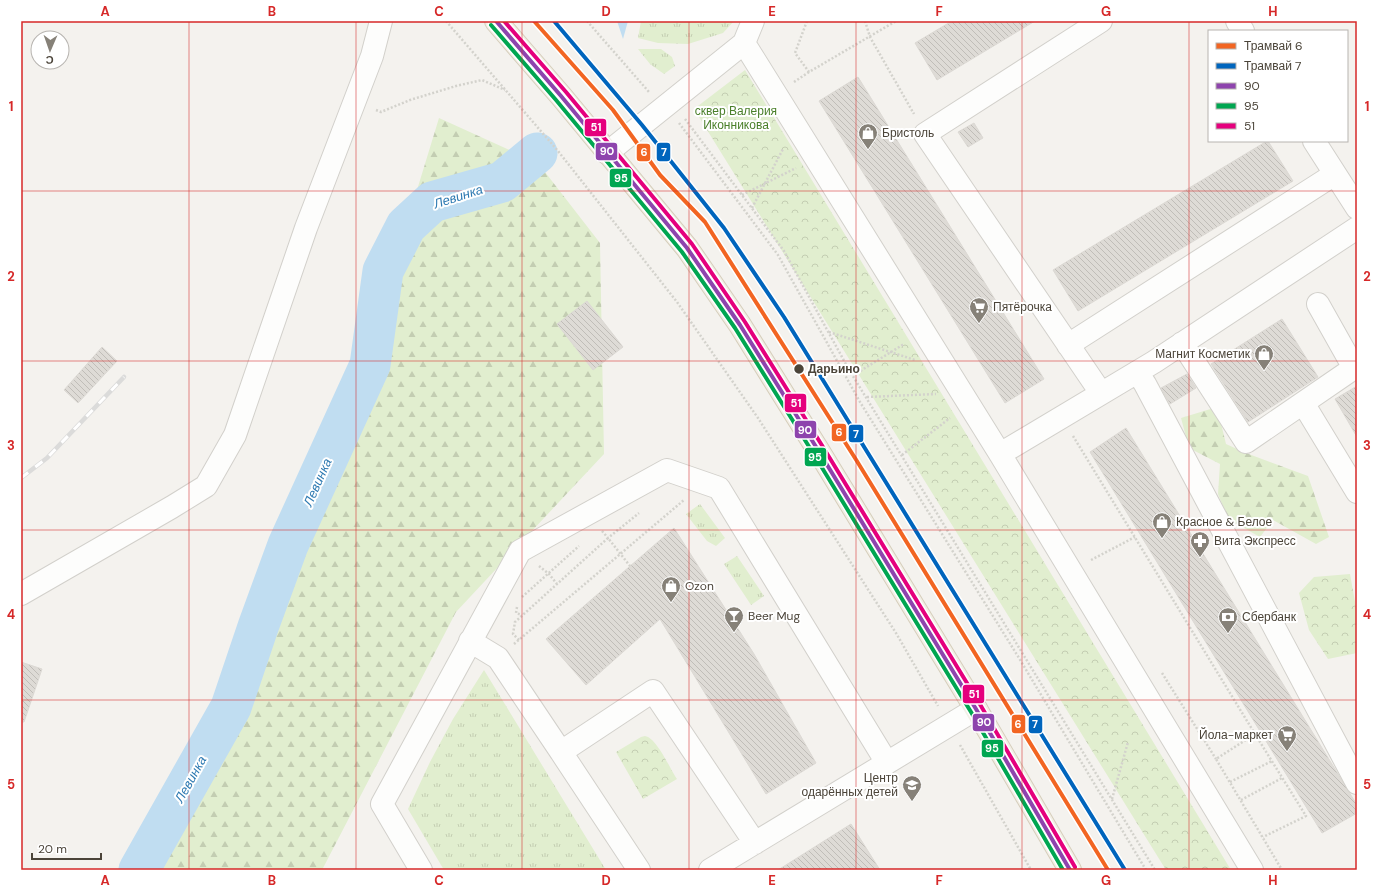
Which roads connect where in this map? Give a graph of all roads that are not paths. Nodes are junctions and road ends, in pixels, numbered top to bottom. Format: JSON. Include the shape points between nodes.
{"nodes":[{"id":1,"x":381,"y":21,"type":"edge"},
{"id":2,"x":496,"y":21,"type":"edge"},
{"id":3,"x":753,"y":21,"type":"edge"},
{"id":4,"x":1101,"y":21,"type":"edge"},
{"id":5,"x":1237,"y":21,"type":"edge"},
{"id":6,"x":1242,"y":30,"type":"edge"},
{"id":7,"x":744,"y":43,"type":"junction"},
{"id":8,"x":1315,"y":142,"type":"edge"},
{"id":9,"x":607,"y":153,"type":"junction"},
{"id":10,"x":1335,"y":174,"type":"junction"},
{"id":11,"x":1357,"y":208,"type":"edge"},
{"id":12,"x":1357,"y":228,"type":"edge"},
{"id":13,"x":1318,"y":304,"type":"dead end"},
{"id":14,"x":1182,"y":343,"type":"junction"},
{"id":15,"x":1068,"y":345,"type":"junction"},
{"id":16,"x":1137,"y":372,"type":"junction"},
{"id":17,"x":1101,"y":393,"type":"junction"},
{"id":18,"x":1303,"y":403,"type":"junction"},
{"id":19,"x":1000,"y":454,"type":"junction"},
{"id":20,"x":1357,"y":492,"type":"edge"},
{"id":21,"x":21,"y":594,"type":"edge"},
{"id":22,"x":470,"y":641,"type":"junction"},
{"id":23,"x":976,"y":709,"type":"junction"},
{"id":24,"x":561,"y":752,"type":"junction"},
{"id":25,"x":887,"y":763,"type":"junction"},
{"id":26,"x":1357,"y":783,"type":"edge"},
{"id":27,"x":755,"y":843,"type":"junction"},
{"id":28,"x":421,"y":870,"type":"edge"},
{"id":29,"x":639,"y":870,"type":"edge"},
{"id":30,"x":710,"y":870,"type":"edge"},
{"id":31,"x":1070,"y":870,"type":"edge"},
{"id":32,"x":1252,"y":870,"type":"edge"}],
"edges":[{"from":1,"to":21,"type":"street","via":[[372,56],[306,228],[234,435],[206,486]]},
{"from":2,"to":9,"type":"main road"},
{"from":3,"to":7,"type":"street"},
{"from":4,"to":15,"type":"street","via":[[925,134]]},
{"from":5,"to":6,"type":"street"},
{"from":7,"to":9,"type":"street"},
{"from":7,"to":19,"type":"street"},
{"from":8,"to":10,"type":"street"},
{"from":9,"to":23,"type":"main road","via":[[687,248],[740,325]]},
{"from":10,"to":11,"type":"street"},
{"from":10,"to":15,"type":"street"},
{"from":12,"to":14,"type":"street"},
{"from":13,"to":18,"type":"street","via":[[1354,368]]},
{"from":14,"to":16,"type":"street"},
{"from":14,"to":18,"type":"street","via":[[1246,442]]},
{"from":15,"to":17,"type":"street"},
{"from":16,"to":17,"type":"street"},
{"from":16,"to":26,"type":"street"},
{"from":17,"to":19,"type":"street"},
{"from":18,"to":20,"type":"street"},
{"from":19,"to":32,"type":"street"},
{"from":22,"to":24,"type":"street","via":[[498,658]]},
{"from":22,"to":25,"type":"street","via":[[520,551],[667,470],[719,488]]},
{"from":22,"to":28,"type":"street","via":[[382,804]]},
{"from":23,"to":25,"type":"street"},
{"from":23,"to":31,"type":"main road"},
{"from":24,"to":27,"type":"street","via":[[653,691]]},
{"from":24,"to":29,"type":"street"},
{"from":25,"to":27,"type":"street"},
{"from":27,"to":30,"type":"street"}]}
